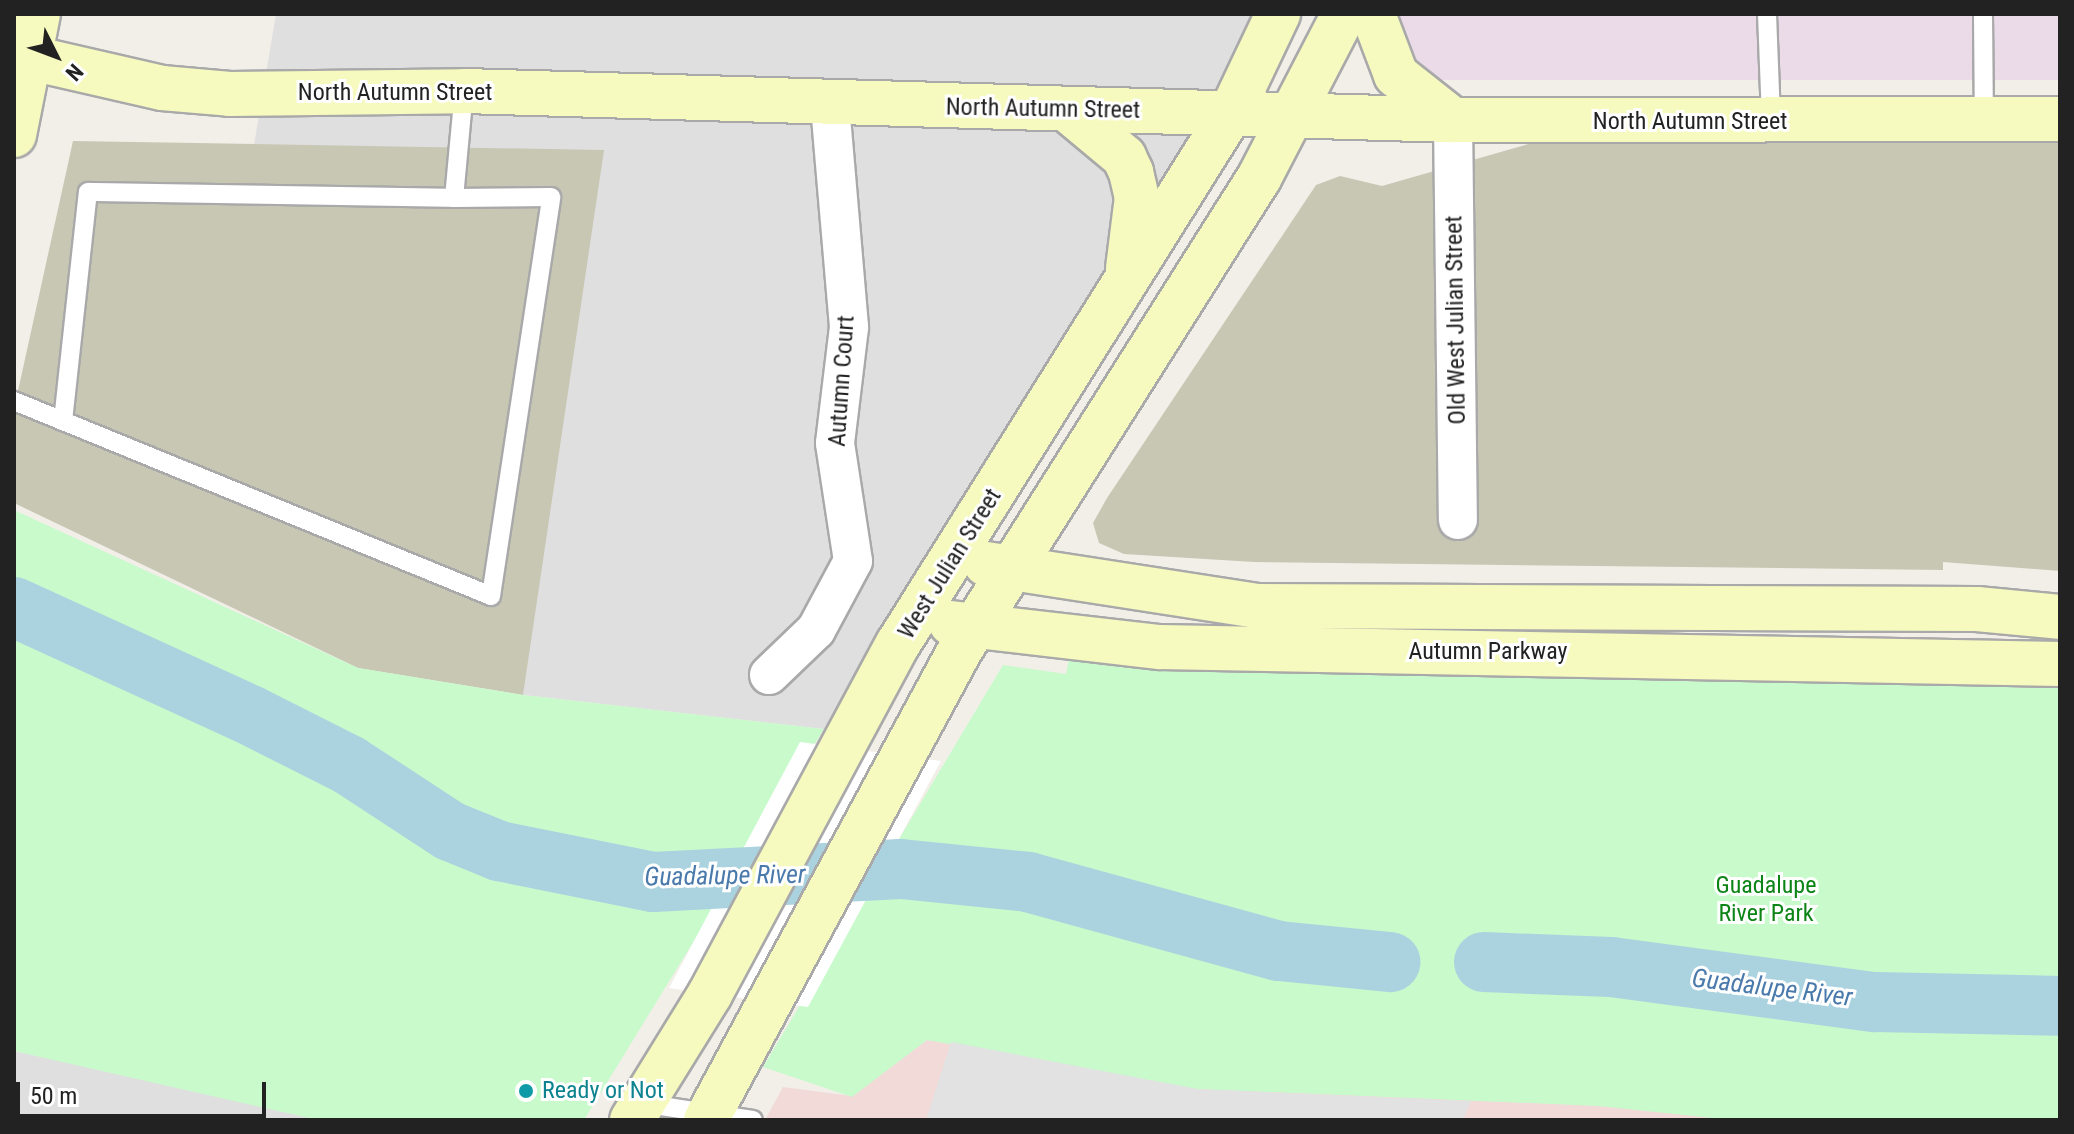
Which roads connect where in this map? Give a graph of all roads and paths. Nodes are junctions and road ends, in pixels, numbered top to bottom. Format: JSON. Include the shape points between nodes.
{"nodes":[{"id":1,"x":38,"y":14,"type":"edge"},
{"id":2,"x":1278,"y":14,"type":"edge"},
{"id":3,"x":1344,"y":14,"type":"edge"},
{"id":4,"x":1373,"y":14,"type":"edge"},
{"id":5,"x":1767,"y":14,"type":"edge"},
{"id":6,"x":1983,"y":14,"type":"edge"},
{"id":7,"x":21,"y":57,"type":"edge"},
{"id":8,"x":464,"y":91,"type":"junction"},
{"id":9,"x":830,"y":106,"type":"junction"},
{"id":10,"x":1069,"y":111,"type":"junction"},
{"id":11,"x":1231,"y":113,"type":"junction"},
{"id":12,"x":1293,"y":117,"type":"junction"},
{"id":13,"x":2060,"y":119,"type":"edge"},
{"id":14,"x":1453,"y":120,"type":"junction"},
{"id":15,"x":1984,"y":120,"type":"junction"},
{"id":16,"x":1771,"y":123,"type":"junction"},
{"id":17,"x":14,"y":135,"type":"edge"},
{"id":18,"x":454,"y":198,"type":"junction"},
{"id":19,"x":1126,"y":284,"type":"junction"},
{"id":20,"x":14,"y":401,"type":"edge"},
{"id":21,"x":63,"y":421,"type":"junction"},
{"id":22,"x":1458,"y":520,"type":"dead end"},
{"id":23,"x":954,"y":559,"type":"junction"},
{"id":24,"x":1013,"y":568,"type":"junction"},
{"id":25,"x":2060,"y":617,"type":"edge"},
{"id":26,"x":917,"y":618,"type":"junction"},
{"id":27,"x":976,"y":627,"type":"junction"},
{"id":28,"x":1910,"y":636,"type":"junction"},
{"id":29,"x":2060,"y":664,"type":"edge"},
{"id":30,"x":769,"y":675,"type":"dead end"},
{"id":31,"x":637,"y":1112,"type":"edge"},
{"id":32,"x":708,"y":1116,"type":"edge"},
{"id":33,"x":753,"y":1120,"type":"edge"}],
"edges":[{"from":1,"to":7,"type":"main road"},
{"from":2,"to":11,"type":"main road","name":"West Julian Street"},
{"from":3,"to":12,"type":"main road"},
{"from":4,"to":14,"type":"main road","via":[[1396,75]]},
{"from":5,"to":16,"type":"lane"},
{"from":6,"to":15,"type":"lane"},
{"from":7,"to":8,"type":"main road","name":"North Autumn Street","via":[[230,94]]},
{"from":7,"to":17,"type":"main road"},
{"from":8,"to":9,"type":"main road","name":"North Autumn Street"},
{"from":8,"to":18,"type":"lane"},
{"from":9,"to":10,"type":"main road","name":"North Autumn Street"},
{"from":9,"to":30,"type":"street","name":"Autumn Court","via":[[849,327],[835,443],[853,561],[816,630]]},
{"from":10,"to":11,"type":"main road","name":"North Autumn Street"},
{"from":10,"to":19,"type":"main road","via":[[1124,157],[1131,172],[1137,197]]},
{"from":11,"to":12,"type":"main road","name":"North Autumn Street"},
{"from":11,"to":19,"type":"main road","name":"West Julian Street"},
{"from":12,"to":14,"type":"main road","name":"North Autumn Street"},
{"from":12,"to":24,"type":"main road"},
{"from":13,"to":15,"type":"main road","name":"North Autumn Street"},
{"from":14,"to":16,"type":"main road","name":"North Autumn Street"},
{"from":14,"to":22,"type":"street","name":"Old West Julian Street"},
{"from":15,"to":16,"type":"main road","name":"North Autumn Street"},
{"from":18,"to":21,"type":"lane","via":[[88,192]]},
{"from":18,"to":21,"type":"lane","via":[[551,197],[491,596]]},
{"from":19,"to":23,"type":"main road","name":"West Julian Street"},
{"from":20,"to":21,"type":"lane"},
{"from":23,"to":24,"type":"main road","name":"Autumn Parkway"},
{"from":23,"to":26,"type":"main road","name":"West Julian Street"},
{"from":24,"to":27,"type":"main road"},
{"from":24,"to":28,"type":"main road","name":"Autumn Parkway","via":[[1256,606]]},
{"from":25,"to":28,"type":"main road","name":"Autumn Parkway"},
{"from":26,"to":27,"type":"main road","name":"Autumn Parkway"},
{"from":26,"to":31,"type":"main road","name":"West Julian Street","via":[[710,994]]},
{"from":27,"to":28,"type":"main road","name":"Autumn Parkway","via":[[1190,648]]},
{"from":27,"to":32,"type":"main road","via":[[900,755],[774,1003]]},
{"from":28,"to":29,"type":"main road","name":"Autumn Parkway"},
{"from":31,"to":32,"type":"lane"},
{"from":32,"to":33,"type":"lane"}]}
